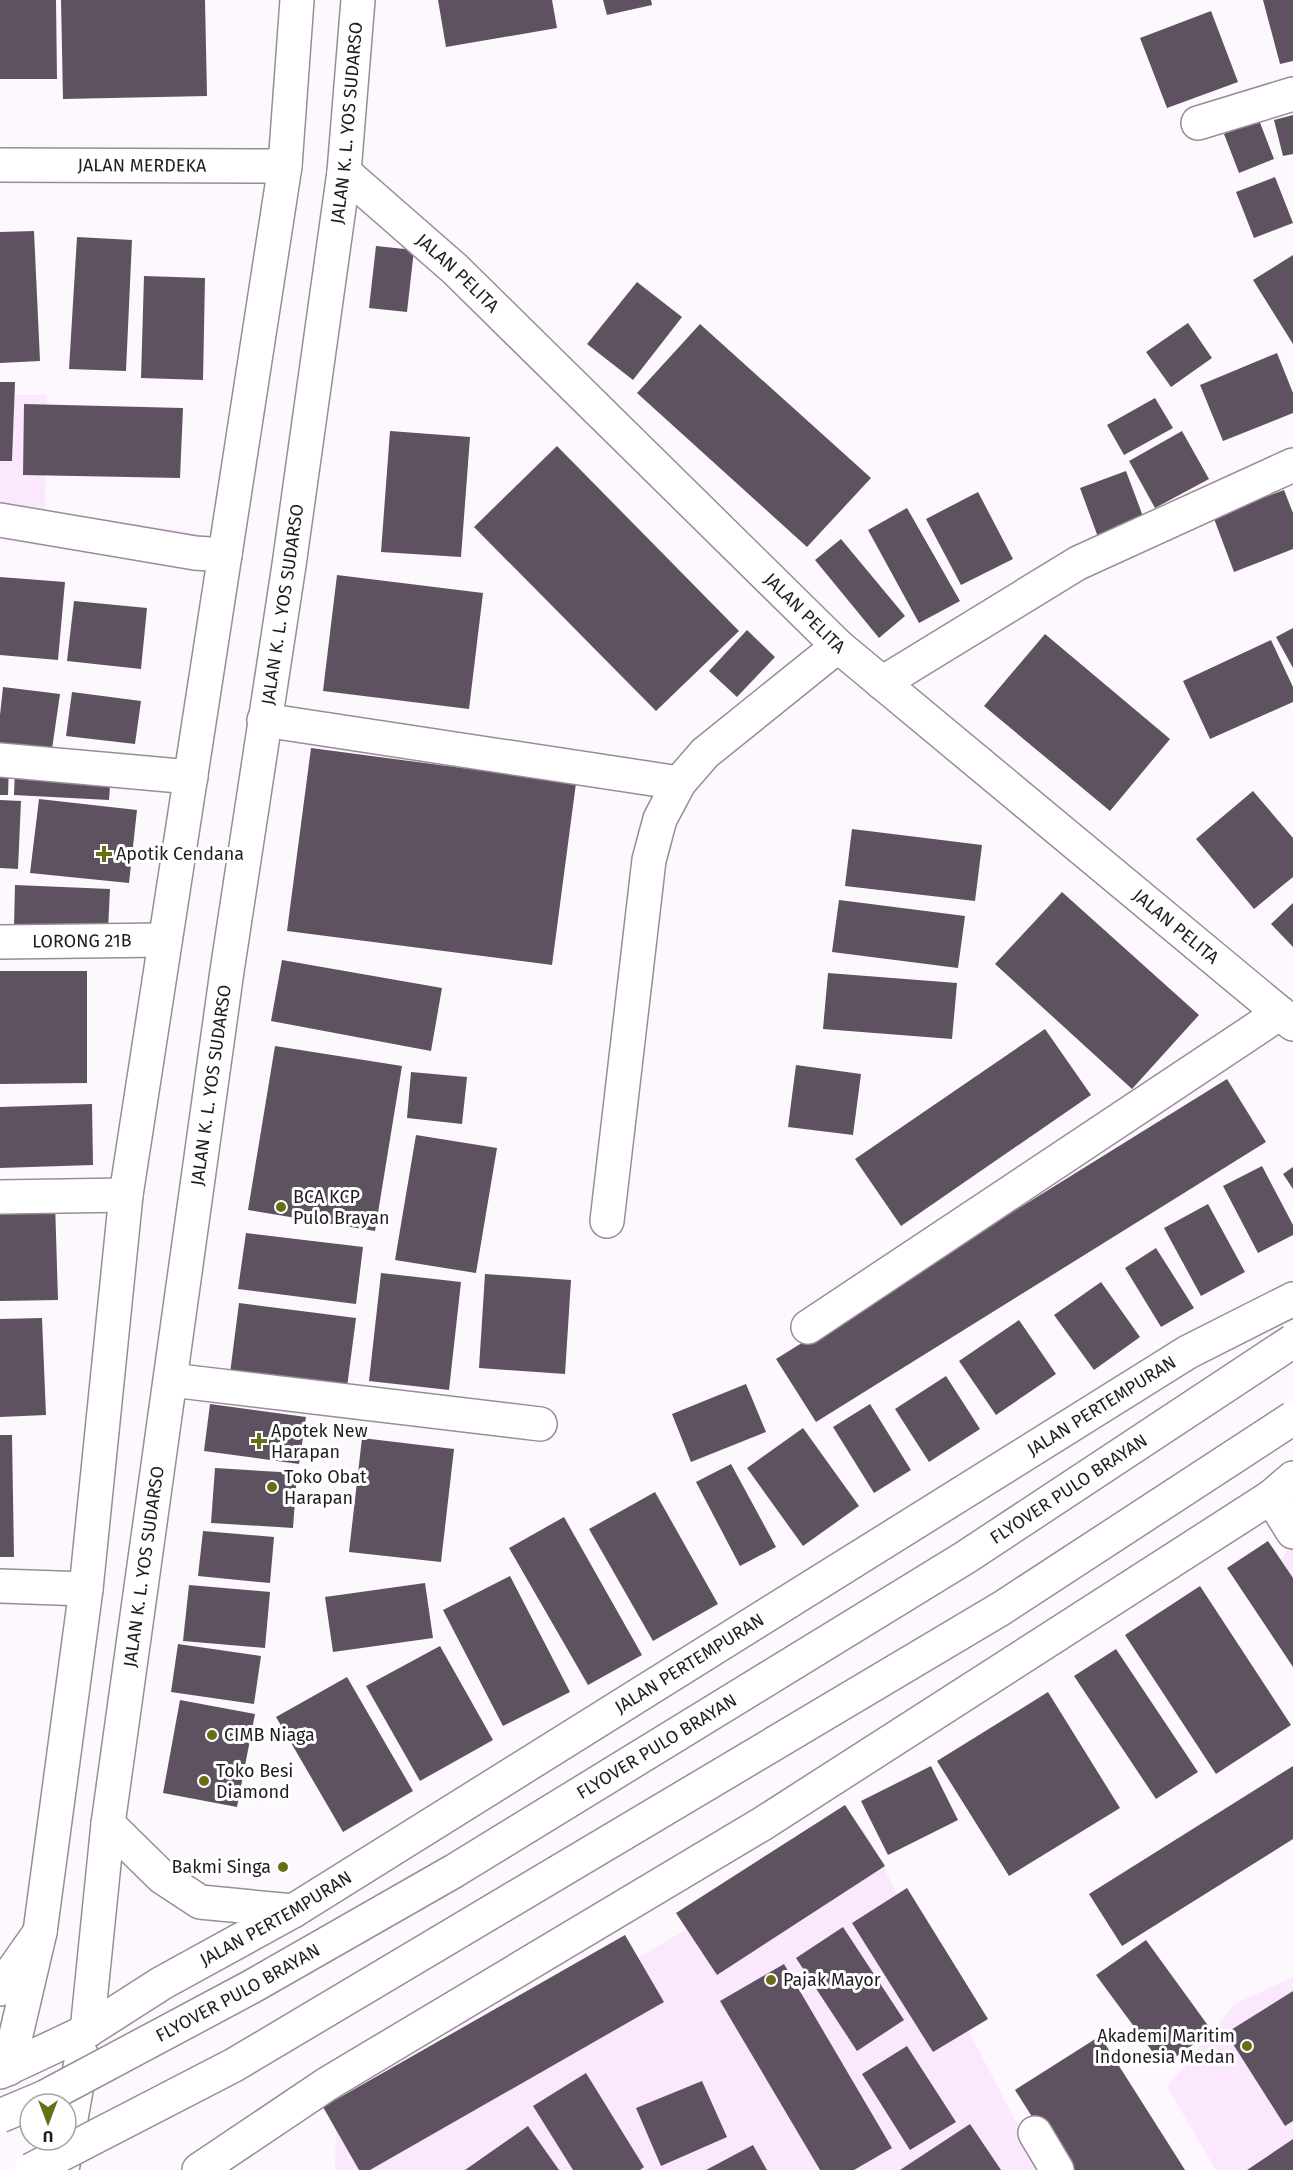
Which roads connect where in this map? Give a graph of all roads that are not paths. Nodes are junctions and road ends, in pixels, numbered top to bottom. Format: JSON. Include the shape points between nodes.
{"nodes":[{"id":1,"x":297,"y":0,"type":"edge"},
{"id":2,"x":358,"y":0,"type":"edge"},
{"id":3,"x":1293,"y":94,"type":"edge"},
{"id":4,"x":1198,"y":123,"type":"dead end"},
{"id":5,"x":0,"y":165,"type":"edge"},
{"id":6,"x":285,"y":166,"type":"junction"},
{"id":7,"x":344,"y":172,"type":"junction"},
{"id":8,"x":1293,"y":465,"type":"edge"},
{"id":9,"x":0,"y":520,"type":"edge"},
{"id":10,"x":225,"y":555,"type":"junction"},
{"id":11,"x":838,"y":645,"type":"junction"},
{"id":12,"x":882,"y":683,"type":"junction"},
{"id":13,"x":264,"y":720,"type":"junction"},
{"id":14,"x":0,"y":760,"type":"edge"},
{"id":15,"x":191,"y":777,"type":"junction"},
{"id":16,"x":679,"y":783,"type":"junction"},
{"id":17,"x":165,"y":940,"type":"junction"},
{"id":18,"x":0,"y":942,"type":"edge"},
{"id":19,"x":1286,"y":1018,"type":"edge"},
{"id":20,"x":126,"y":1195,"type":"junction"},
{"id":21,"x":0,"y":1197,"type":"edge"},
{"id":22,"x":608,"y":1221,"type":"dead end"},
{"id":23,"x":1293,"y":1299,"type":"edge"},
{"id":24,"x":808,"y":1326,"type":"dead end"},
{"id":25,"x":1293,"y":1341,"type":"edge"},
{"id":26,"x":171,"y":1380,"type":"junction"},
{"id":27,"x":1293,"y":1418,"type":"edge"},
{"id":28,"x":540,"y":1424,"type":"dead end"},
{"id":29,"x":1282,"y":1487,"type":"edge"},
{"id":30,"x":1293,"y":1532,"type":"edge"},
{"id":31,"x":0,"y":1586,"type":"edge"},
{"id":32,"x":86,"y":1589,"type":"junction"},
{"id":33,"x":108,"y":1824,"type":"junction"},
{"id":34,"x":293,"y":1911,"type":"junction"},
{"id":35,"x":40,"y":1932,"type":"junction"},
{"id":36,"x":0,"y":1989,"type":"edge"},
{"id":37,"x":87,"y":2031,"type":"junction"},
{"id":38,"x":4,"y":2070,"type":"edge"},
{"id":39,"x":0,"y":2114,"type":"edge"},
{"id":40,"x":1035,"y":2133,"type":"dead end"},
{"id":41,"x":201,"y":2169,"type":"edge"},
{"id":42,"x":31,"y":2170,"type":"edge"},
{"id":43,"x":62,"y":2170,"type":"edge"},
{"id":44,"x":1057,"y":2170,"type":"edge"}],
"edges":[{"from":1,"to":6,"type":"main road"},
{"from":2,"to":7,"type":"main road","name":"JALAN K. L. YOS SUDARSO"},
{"from":3,"to":4,"type":"main road"},
{"from":5,"to":6,"type":"main road","name":"JALAN MERDEKA"},
{"from":6,"to":10,"type":"main road"},
{"from":7,"to":11,"type":"main road","name":"JALAN PELITA","via":[[455,269]]},
{"from":7,"to":13,"type":"main road","name":"JALAN K. L. YOS SUDARSO"},
{"from":8,"to":12,"type":"main road","via":[[1078,563]]},
{"from":9,"to":10,"type":"main road"},
{"from":10,"to":15,"type":"main road"},
{"from":11,"to":12,"type":"main road","name":"JALAN PELITA"},
{"from":11,"to":16,"type":"main road","via":[[705,753]]},
{"from":12,"to":19,"type":"main road","name":"JALAN PELITA"},
{"from":13,"to":16,"type":"main road"},
{"from":13,"to":26,"type":"main road","name":"JALAN K. L. YOS SUDARSO"},
{"from":14,"to":15,"type":"main road"},
{"from":15,"to":17,"type":"main road"},
{"from":16,"to":22,"type":"main road","via":[[660,819],[649,860]]},
{"from":17,"to":18,"type":"main road","name":"LORONG 21B"},
{"from":17,"to":20,"type":"main road"},
{"from":19,"to":24,"type":"main road"},
{"from":20,"to":21,"type":"main road"},
{"from":20,"to":32,"type":"main road"},
{"from":23,"to":34,"type":"main road","name":"JALAN PERTEMPURAN","via":[[1188,1352]]},
{"from":25,"to":39,"type":"main road","name":"FLYOVER PULO BRAYAN","bridge":true,"via":[[966,1557],[454,1871],[251,1987],[45,2097]]},
{"from":26,"to":28,"type":"main road"},
{"from":26,"to":33,"type":"main road","name":"JALAN K. L. YOS SUDARSO"},
{"from":27,"to":42,"type":"main road","bridge":true,"via":[[992,1615],[234,2065]]},
{"from":29,"to":30,"type":"main road"},
{"from":29,"to":41,"type":"main road","via":[[762,1824],[327,2084]]},
{"from":31,"to":32,"type":"main road"},
{"from":32,"to":35,"type":"main road"},
{"from":33,"to":34,"type":"main road","via":[[162,1877],[200,1902]]},
{"from":33,"to":37,"type":"main road","name":"JALAN K. L. YOS SUDARSO"},
{"from":34,"to":37,"type":"main road","name":"JALAN PERTEMPURAN","via":[[162,1983]]},
{"from":35,"to":36,"type":"main road"},
{"from":35,"to":38,"type":"main road"},
{"from":37,"to":38,"type":"main road","name":"JALAN PERTEMPURAN"},
{"from":37,"to":43,"type":"main road","name":"JALAN K. L. YOS SUDARSO"},
{"from":38,"to":39,"type":"main road"},
{"from":40,"to":44,"type":"main road"}]}
